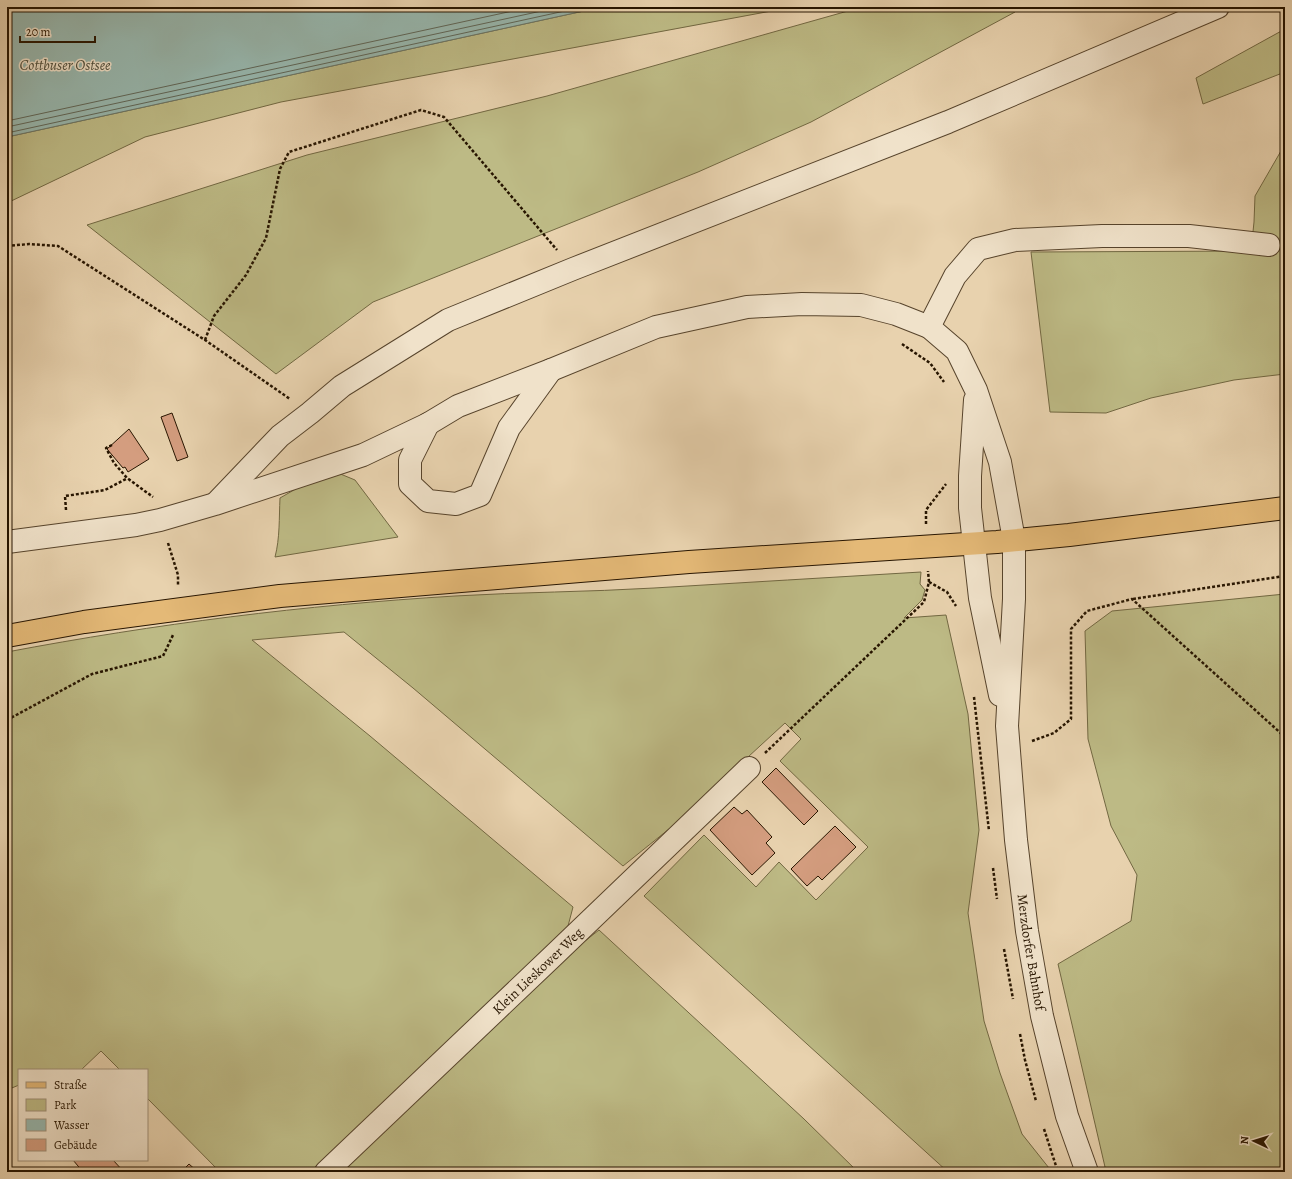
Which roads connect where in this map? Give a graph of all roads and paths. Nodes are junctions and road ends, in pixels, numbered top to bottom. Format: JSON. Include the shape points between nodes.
{"nodes":[{"id":1,"x":1218,"y":7,"type":"edge"},
{"id":2,"x":1269,"y":245,"type":"dead end"},
{"id":3,"x":7,"y":246,"type":"edge"},
{"id":4,"x":573,"y":269,"type":"junction"},
{"id":5,"x":929,"y":327,"type":"junction"},
{"id":6,"x":205,"y":340,"type":"junction"},
{"id":7,"x":898,"y":341,"type":"dead end"},
{"id":8,"x":551,"y":370,"type":"junction"},
{"id":9,"x":948,"y":387,"type":"dead end"},
{"id":10,"x":976,"y":390,"type":"junction"},
{"id":11,"x":310,"y":413,"type":"junction"},
{"id":12,"x":428,"y":424,"type":"junction"},
{"id":13,"x":112,"y":445,"type":"dead end"},
{"id":14,"x":948,"y":482,"type":"dead end"},
{"id":15,"x":215,"y":504,"type":"junction"},
{"id":16,"x":1285,"y":508,"type":"edge"},
{"id":17,"x":160,"y":520,"type":"junction"},
{"id":18,"x":67,"y":535,"type":"junction"},
{"id":19,"x":1014,"y":540,"type":"junction"},
{"id":20,"x":7,"y":542,"type":"edge"},
{"id":21,"x":974,"y":543,"type":"junction"},
{"id":22,"x":927,"y":547,"type":"junction"},
{"id":23,"x":1285,"y":576,"type":"edge"},
{"id":24,"x":929,"y":582,"type":"dead end"},
{"id":25,"x":1132,"y":599,"type":"junction"},
{"id":26,"x":177,"y":608,"type":"junction"},
{"id":27,"x":7,"y":636,"type":"edge"},
{"id":28,"x":163,"y":656,"type":"dead end"},
{"id":29,"x":7,"y":720,"type":"edge"},
{"id":30,"x":1007,"y":726,"type":"junction"},
{"id":31,"x":1285,"y":737,"type":"edge"},
{"id":32,"x":1008,"y":751,"type":"junction"},
{"id":33,"x":749,"y":768,"type":"joint"},
{"id":34,"x":326,"y":1172,"type":"edge"},
{"id":35,"x":1087,"y":1172,"type":"edge"}],
"edges":[{"from":1,"to":4,"type":"street","via":[[948,122]]},
{"from":2,"to":5,"type":"street","via":[[1189,236],[1015,240],[978,249],[955,276]]},
{"from":3,"to":6,"type":"path","via":[[58,246]]},
{"from":4,"to":6,"type":"path","via":[[444,117],[421,110],[289,152],[280,169],[266,238],[246,275],[214,316]]},
{"from":4,"to":11,"type":"street","via":[[448,320],[342,386]]},
{"from":5,"to":8,"type":"street","via":[[896,314],[861,305],[802,304],[747,307],[656,326]]},
{"from":5,"to":10,"type":"street","via":[[957,351]]},
{"from":6,"to":11,"type":"path"},
{"from":7,"to":9,"type":"path","via":[[930,363]]},
{"from":8,"to":12,"type":"street","via":[[458,406]]},
{"from":8,"to":12,"type":"street","via":[[509,428],[480,495],[456,504],[428,501],[410,484],[410,460]]},
{"from":10,"to":19,"type":"street","via":[[1000,462]]},
{"from":10,"to":21,"type":"street","via":[[970,476]]},
{"from":11,"to":15,"type":"street","via":[[280,436]]},
{"from":12,"to":15,"type":"street","via":[[364,455]]},
{"from":13,"to":18,"type":"path","via":[[106,448],[126,478],[105,490],[65,496]]},
{"from":14,"to":22,"type":"path","via":[[926,510]]},
{"from":15,"to":17,"type":"street"},
{"from":16,"to":19,"type":"main road"},
{"from":17,"to":18,"type":"street"},
{"from":17,"to":26,"type":"path","via":[[178,575]]},
{"from":18,"to":20,"type":"street"},
{"from":19,"to":21,"type":"main road"},
{"from":19,"to":30,"type":"street","via":[[1014,599]]},
{"from":21,"to":22,"type":"main road"},
{"from":21,"to":30,"type":"street","via":[[980,598]]},
{"from":22,"to":26,"type":"main road","via":[[689,562],[319,592]]},
{"from":23,"to":25,"type":"path"},
{"from":24,"to":33,"type":"path","via":[[924,602]]},
{"from":25,"to":31,"type":"path"},
{"from":25,"to":32,"type":"path","via":[[1087,611],[1071,629],[1072,718],[1054,733]]},
{"from":26,"to":27,"type":"main road"},
{"from":28,"to":29,"type":"path","via":[[92,674]]},
{"from":30,"to":32,"type":"street","name":"Merzdorfer Bahnhof"},
{"from":32,"to":35,"type":"street","name":"Merzdorfer Bahnhof","via":[[1027,931],[1042,1016],[1067,1116]]},
{"from":33,"to":34,"type":"street","name":"Klein Lieskower Weg"}]}
